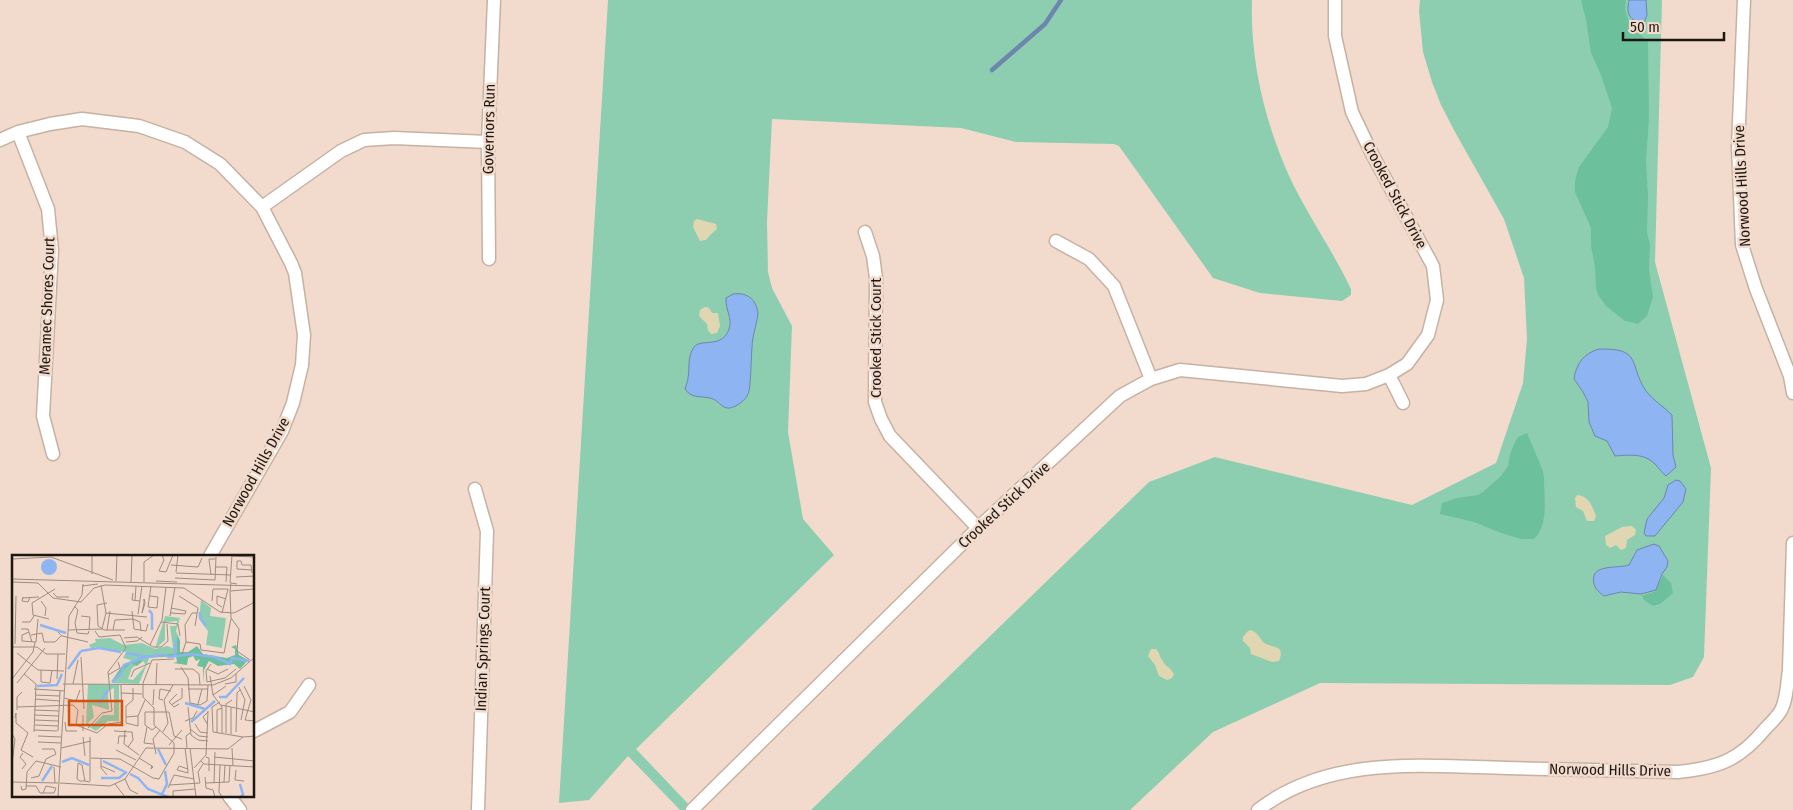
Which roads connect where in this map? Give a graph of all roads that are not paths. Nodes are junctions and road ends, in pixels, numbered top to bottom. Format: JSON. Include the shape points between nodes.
{"nodes":[{"id":1,"x":494,"y":0,"type":"edge"},
{"id":2,"x":1335,"y":0,"type":"edge"},
{"id":3,"x":1744,"y":0,"type":"edge"},
{"id":4,"x":18,"y":132,"type":"junction"},
{"id":5,"x":0,"y":140,"type":"edge"},
{"id":6,"x":488,"y":142,"type":"junction"},
{"id":7,"x":262,"y":207,"type":"junction"},
{"id":8,"x":866,"y":232,"type":"dead end"},
{"id":9,"x":1056,"y":241,"type":"dead end"},
{"id":10,"x":489,"y":259,"type":"dead end"},
{"id":11,"x":1389,"y":375,"type":"junction"},
{"id":12,"x":1151,"y":379,"type":"junction"},
{"id":13,"x":1793,"y":393,"type":"edge"},
{"id":14,"x":1403,"y":403,"type":"dead end"},
{"id":15,"x":53,"y":454,"type":"dead end"},
{"id":16,"x":475,"y":490,"type":"dead end"},
{"id":17,"x":978,"y":528,"type":"junction"},
{"id":18,"x":1793,"y":543,"type":"edge"},
{"id":19,"x":211,"y":555,"type":"edge"},
{"id":20,"x":309,"y":685,"type":"dead end"},
{"id":21,"x":255,"y":730,"type":"edge"},
{"id":22,"x":231,"y":798,"type":"edge"},
{"id":23,"x":240,"y":810,"type":"edge"},
{"id":24,"x":478,"y":810,"type":"edge"},
{"id":25,"x":692,"y":810,"type":"edge"},
{"id":26,"x":1258,"y":810,"type":"edge"}],
"edges":[{"from":1,"to":6,"type":"street","name":"Governors Run"},
{"from":2,"to":11,"type":"street","name":"Crooked Stick Drive","via":[[1335,36],[1352,112],[1433,266],[1437,300],[1428,335],[1407,364]]},
{"from":3,"to":13,"type":"street","name":"Norwood Hills Drive","via":[[1738,146],[1742,245],[1790,376]]},
{"from":4,"to":5,"type":"street","name":"Norwood Hills Drive"},
{"from":4,"to":7,"type":"street","name":"Norwood Hills Drive","via":[[82,119],[140,126],[185,142],[220,164]]},
{"from":4,"to":15,"type":"street","name":"Meramec Shores Court","via":[[48,209],[52,250],[43,416]]},
{"from":6,"to":7,"type":"street","via":[[364,140],[341,151]]},
{"from":6,"to":10,"type":"street","name":"Governors Run"},
{"from":7,"to":19,"type":"street","name":"Norwood Hills Drive","via":[[295,273],[304,335],[302,365],[282,431]]},
{"from":8,"to":17,"type":"street","name":"Crooked Stick Court","via":[[876,278],[875,402],[881,419],[890,436]]},
{"from":9,"to":12,"type":"street","via":[[1089,259],[1114,286]]},
{"from":11,"to":12,"type":"street","name":"Crooked Stick Drive","via":[[1366,384],[1342,386],[1180,370]]},
{"from":11,"to":14,"type":"street"},
{"from":12,"to":17,"type":"street","name":"Crooked Stick Drive","via":[[1120,396]]},
{"from":16,"to":24,"type":"street","name":"Indian Springs Court","via":[[487,531]]},
{"from":17,"to":25,"type":"street","name":"Crooked Stick Drive"},
{"from":18,"to":26,"type":"street","name":"Norwood Hills Drive","via":[[1789,670],[1781,711],[1757,739],[1726,762],[1702,770],[1678,772],[1393,765],[1328,775],[1273,798]]},
{"from":20,"to":21,"type":"street","via":[[290,712]]},
{"from":22,"to":23,"type":"street"}]}
